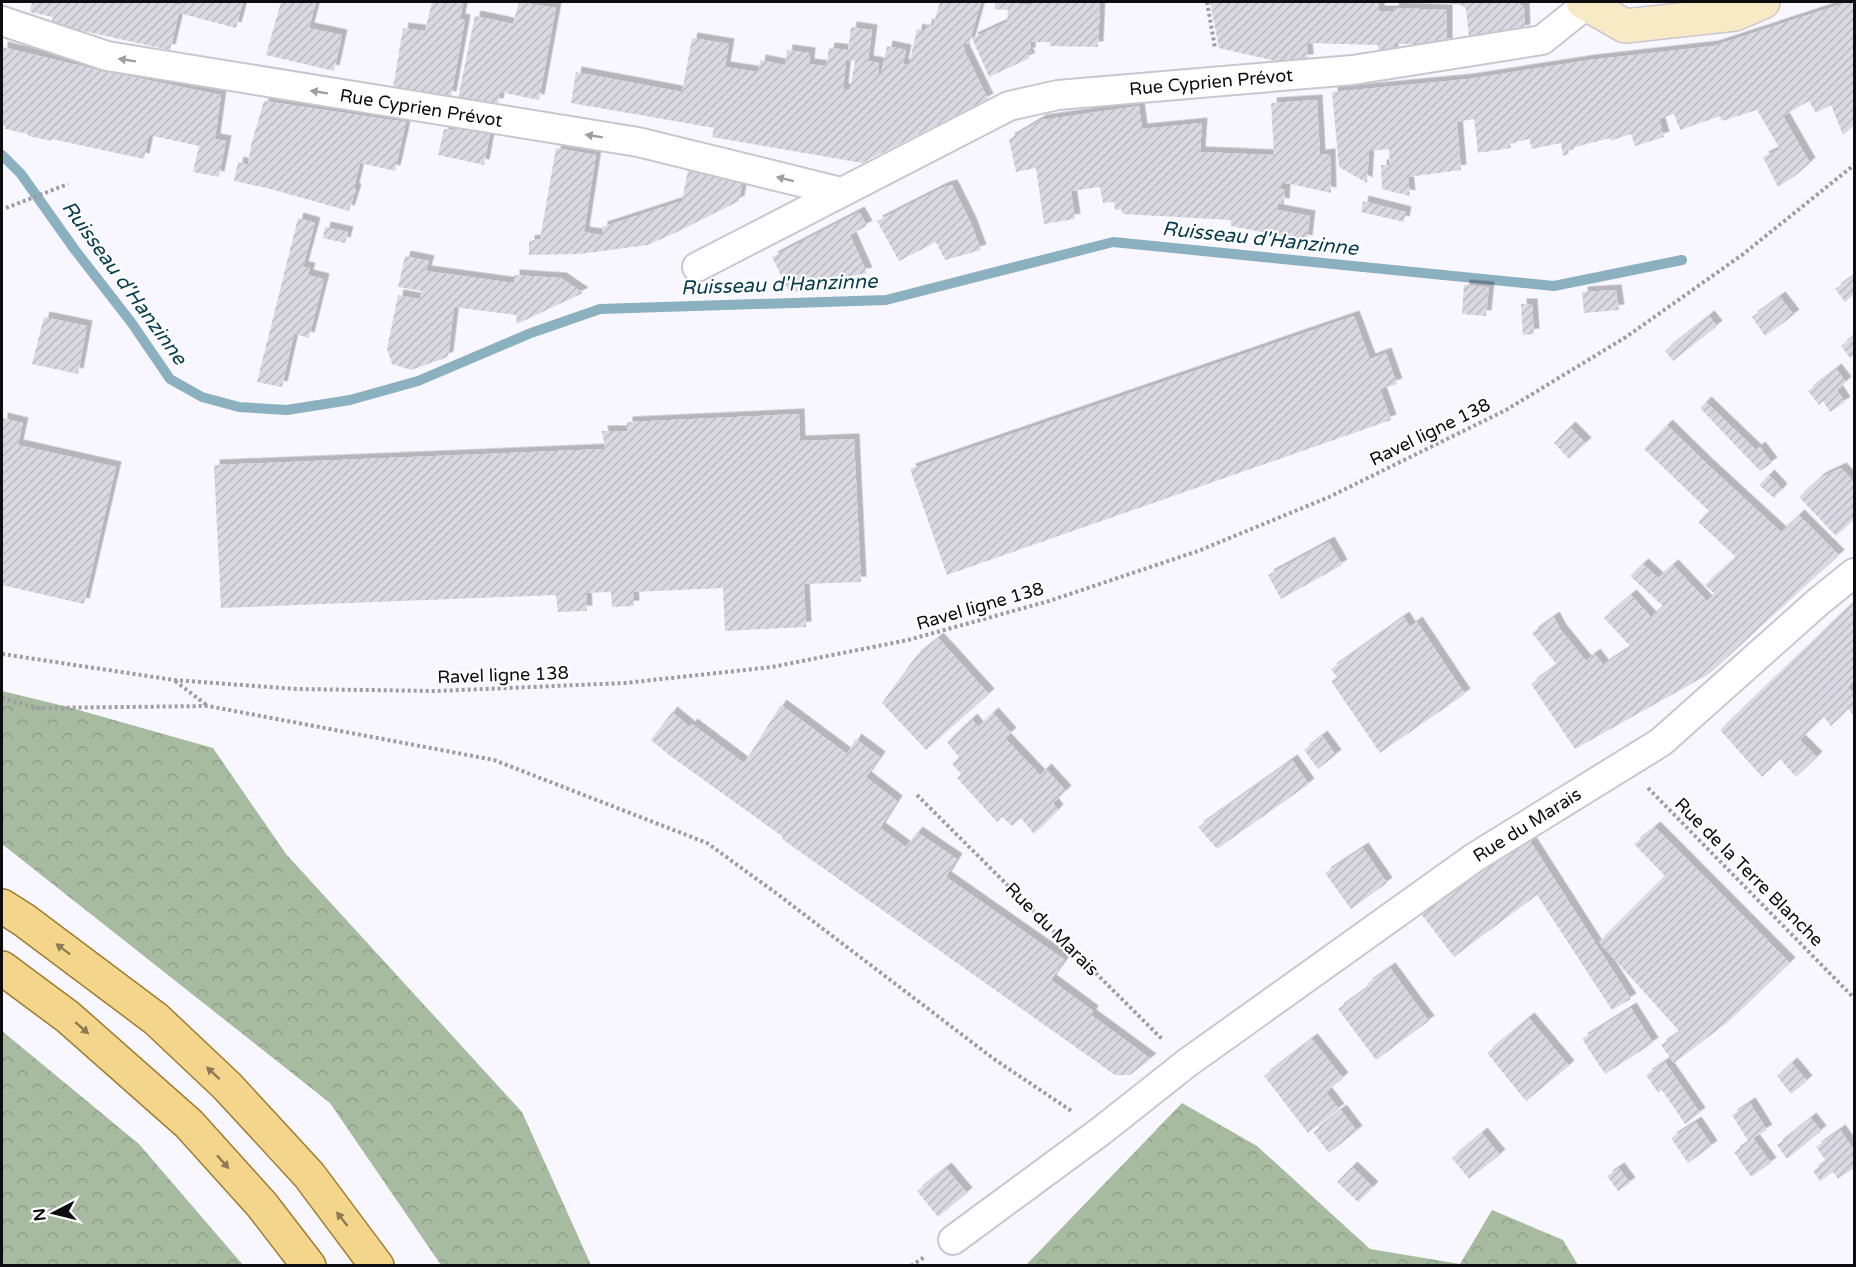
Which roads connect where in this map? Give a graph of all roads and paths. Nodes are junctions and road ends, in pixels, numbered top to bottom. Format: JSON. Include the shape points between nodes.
{"nodes":[{"id":1,"x":1207,"y":2,"type":"edge"},
{"id":2,"x":1763,"y":2,"type":"edge"},
{"id":3,"x":1585,"y":3,"type":"edge"},
{"id":4,"x":2,"y":21,"type":"edge"},
{"id":5,"x":1221,"y":81,"type":"junction"},
{"id":6,"x":1854,"y":165,"type":"edge"},
{"id":7,"x":68,"y":184,"type":"dead end"},
{"id":8,"x":841,"y":192,"type":"junction"},
{"id":9,"x":6,"y":208,"type":"dead end"},
{"id":10,"x":697,"y":267,"type":"dead end"},
{"id":11,"x":1854,"y":573,"type":"edge"},
{"id":12,"x":2,"y":654,"type":"edge"},
{"id":13,"x":174,"y":680,"type":"junction"},
{"id":14,"x":2,"y":698,"type":"edge"},
{"id":15,"x":208,"y":706,"type":"junction"},
{"id":16,"x":1624,"y":764,"type":"junction"},
{"id":17,"x":917,"y":795,"type":"dead end"},
{"id":18,"x":2,"y":906,"type":"edge"},
{"id":19,"x":2,"y":968,"type":"edge"},
{"id":20,"x":1854,"y":998,"type":"edge"},
{"id":21,"x":1187,"y":1063,"type":"junction"},
{"id":22,"x":1101,"y":1131,"type":"junction"},
{"id":23,"x":953,"y":1240,"type":"dead end"},
{"id":24,"x":309,"y":1266,"type":"edge"},
{"id":25,"x":377,"y":1266,"type":"edge"}],
"edges":[{"from":1,"to":5,"type":"path"},
{"from":2,"to":3,"type":"main road","via":[[1734,14],[1625,26]]},
{"from":3,"to":5,"type":"street","name":"Rue Cyprien Prévot","via":[[1542,40],[1353,70]]},
{"from":8,"to":4,"type":"street","name":"Rue Cyprien Prévot","one_way":true,"via":[[638,142],[107,56]]},
{"from":5,"to":8,"type":"street","name":"Rue Cyprien Prévot","via":[[1058,95],[1009,106]]},
{"from":6,"to":13,"type":"path","name":"Ravel ligne 138","via":[[1742,255],[1626,338],[1506,410],[1329,497],[1198,551],[1049,601],[908,640],[772,667],[625,683],[437,692],[296,689]]},
{"from":7,"to":9,"type":"path"},
{"from":8,"to":10,"type":"street","name":"Rue Cyprien Prévot"},
{"from":11,"to":16,"type":"street","name":"Rue du Marais","via":[[1661,742]]},
{"from":12,"to":13,"type":"path","name":"Ravel ligne 138"},
{"from":13,"to":15,"type":"path"},
{"from":14,"to":15,"type":"path","via":[[39,708]]},
{"from":15,"to":22,"type":"path","via":[[494,760],[707,843],[994,1059]]},
{"from":16,"to":20,"type":"path","name":"Rue de la Terre Blanche"},
{"from":16,"to":21,"type":"street","name":"Rue du Marais","via":[[1475,857]]},
{"from":17,"to":21,"type":"path","name":"Rue du Marais"},
{"from":25,"to":18,"type":"main road","one_way":true,"via":[[309,1175],[227,1086],[156,1019]]},
{"from":19,"to":24,"type":"main road","one_way":true,"via":[[68,1017],[189,1124],[262,1205]]},
{"from":21,"to":22,"type":"street","name":"Rue du Marais"},
{"from":22,"to":23,"type":"street","name":"Rue du Marais"}]}
